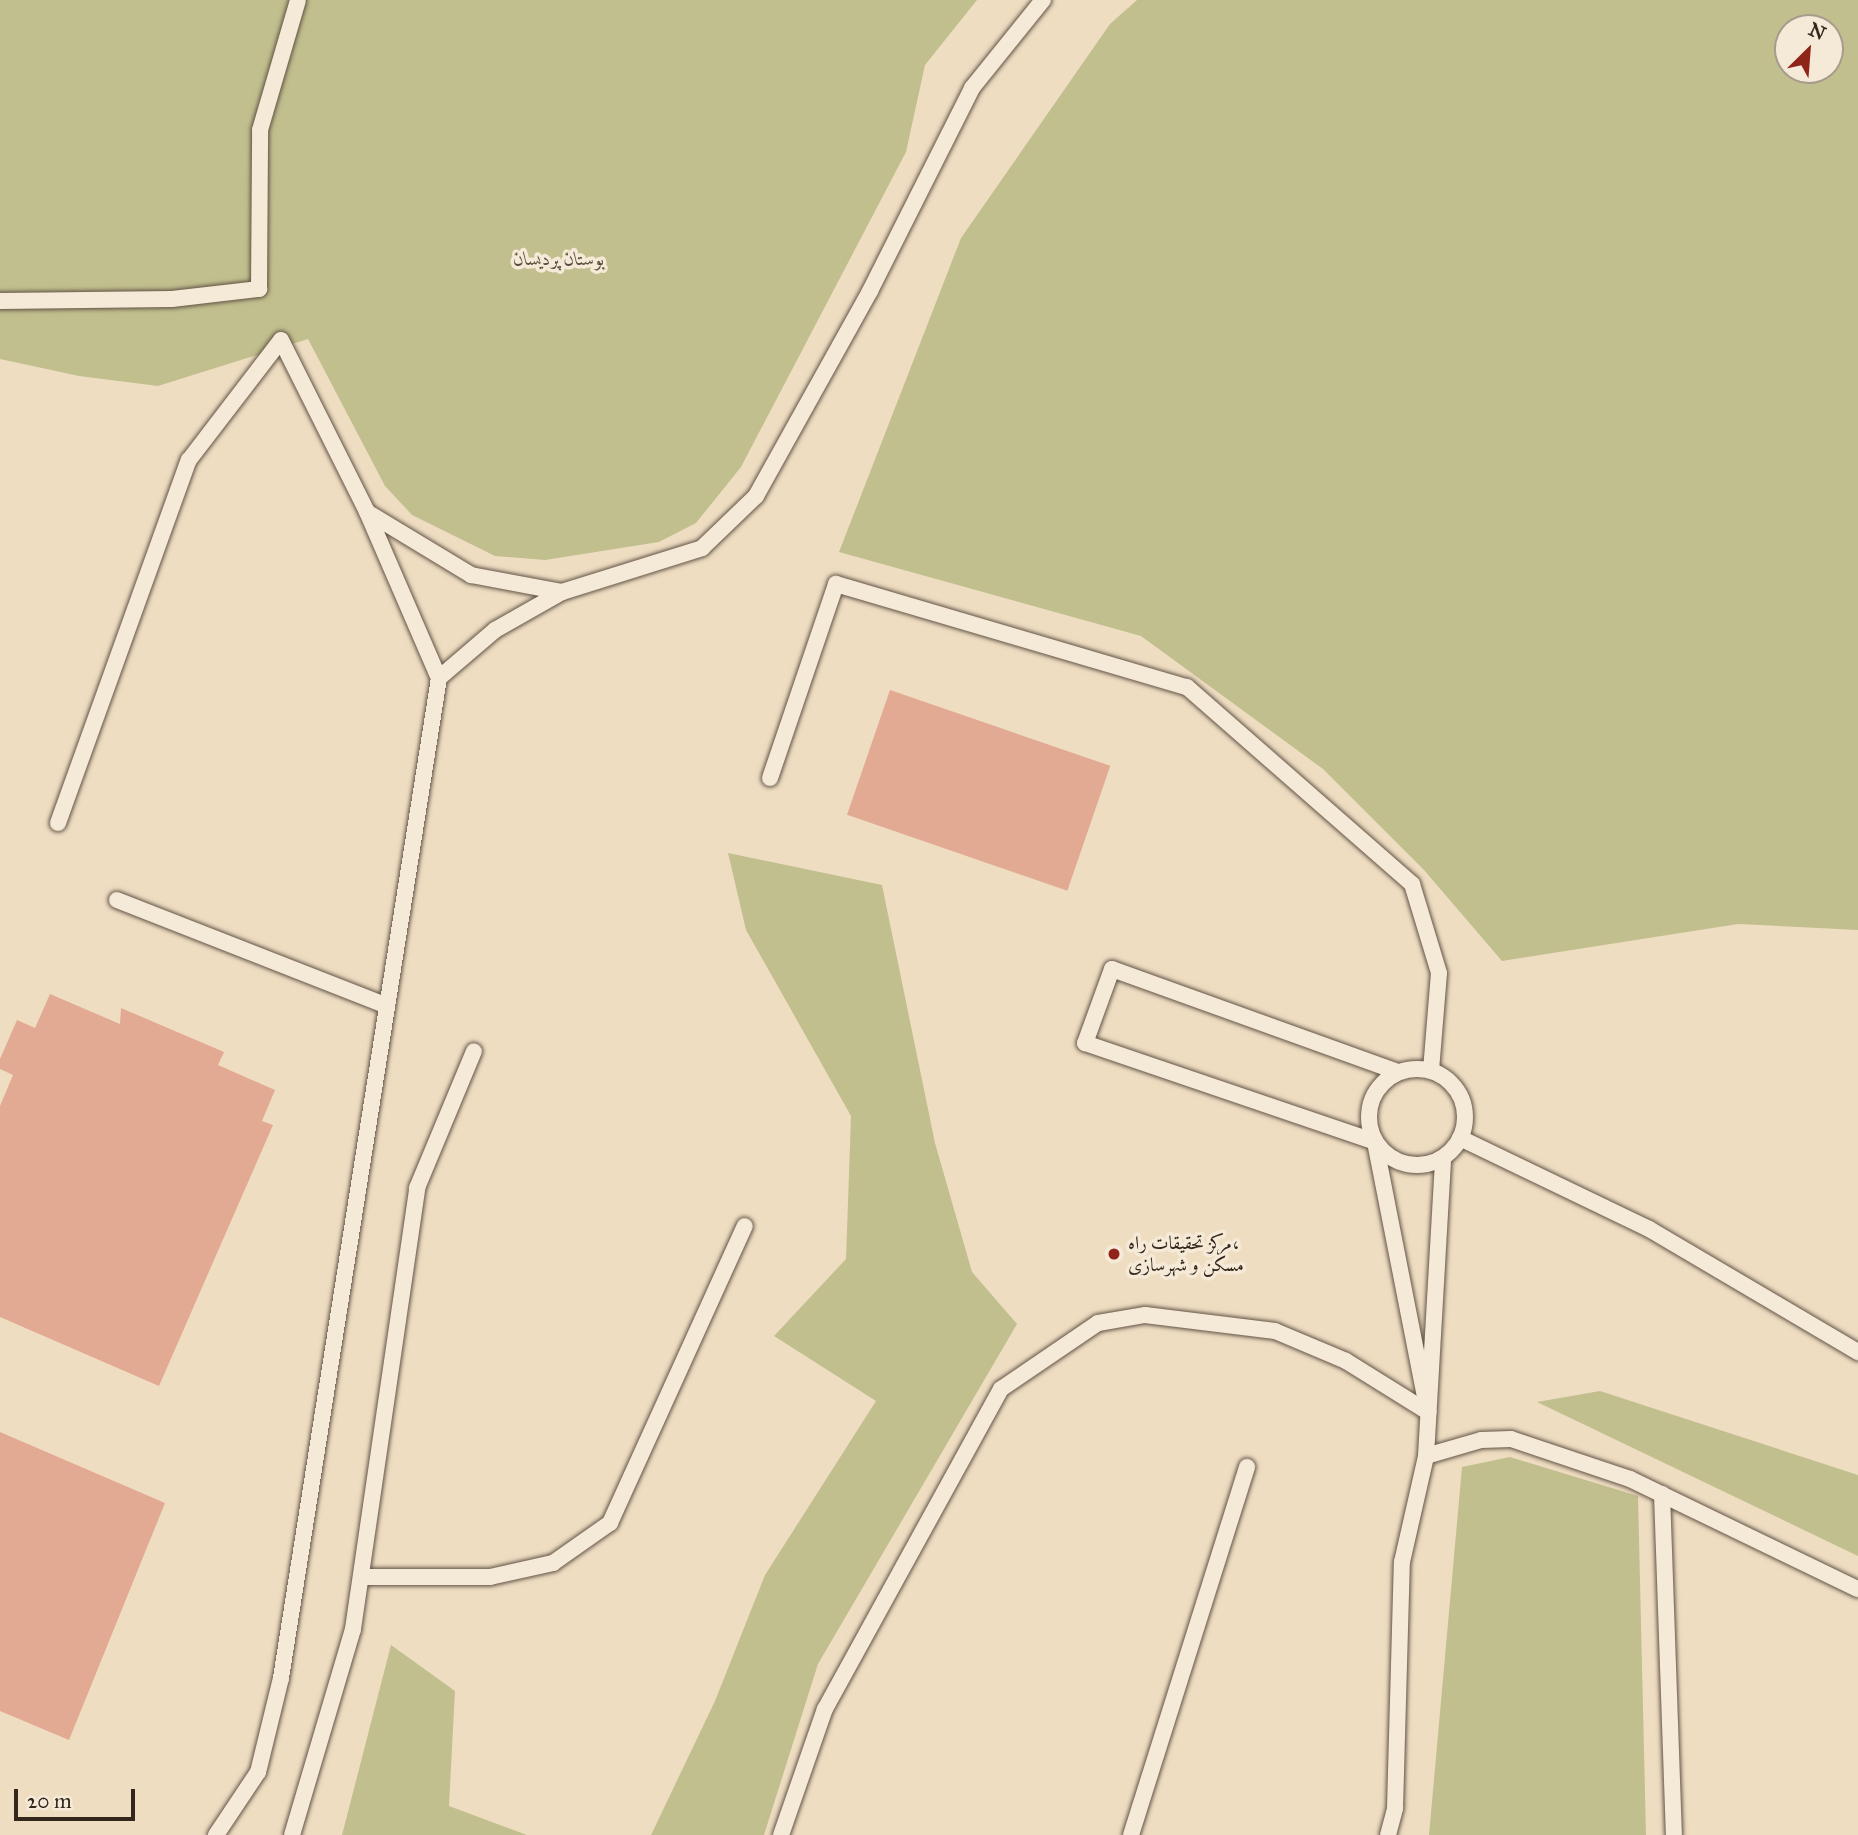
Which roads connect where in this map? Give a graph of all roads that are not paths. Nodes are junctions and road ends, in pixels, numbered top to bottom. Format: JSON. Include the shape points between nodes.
{"nodes":[{"id":1,"x":298,"y":0,"type":"edge"},
{"id":2,"x":1043,"y":0,"type":"edge"},
{"id":3,"x":0,"y":301,"type":"edge"},
{"id":4,"x":368,"y":512,"type":"junction"},
{"id":5,"x":562,"y":592,"type":"junction"},
{"id":6,"x":439,"y":678,"type":"junction"},
{"id":7,"x":770,"y":778,"type":"dead end"},
{"id":8,"x":58,"y":823,"type":"dead end"},
{"id":9,"x":117,"y":900,"type":"dead end"},
{"id":10,"x":387,"y":1006,"type":"junction"},
{"id":11,"x":474,"y":1051,"type":"dead end"},
{"id":12,"x":1431,"y":1071,"type":"junction"},
{"id":13,"x":1398,"y":1072,"type":"junction"},
{"id":14,"x":1460,"y":1138,"type":"junction"},
{"id":15,"x":1374,"y":1142,"type":"junction"},
{"id":16,"x":1443,"y":1158,"type":"junction"},
{"id":17,"x":745,"y":1226,"type":"dead end"},
{"id":18,"x":1858,"y":1352,"type":"edge"},
{"id":19,"x":1427,"y":1412,"type":"junction"},
{"id":20,"x":1426,"y":1456,"type":"junction"},
{"id":21,"x":1247,"y":1467,"type":"dead end"},
{"id":22,"x":1662,"y":1494,"type":"junction"},
{"id":23,"x":361,"y":1577,"type":"junction"},
{"id":24,"x":1858,"y":1589,"type":"edge"},
{"id":25,"x":216,"y":1835,"type":"edge"},
{"id":26,"x":292,"y":1835,"type":"edge"},
{"id":27,"x":781,"y":1835,"type":"edge"},
{"id":28,"x":1130,"y":1835,"type":"edge"},
{"id":29,"x":1388,"y":1835,"type":"edge"},
{"id":30,"x":1674,"y":1835,"type":"edge"}],
"edges":[{"from":1,"to":3,"type":"lane","via":[[260,130],[259,289],[172,299]]},
{"from":2,"to":5,"type":"lane","via":[[972,88],[870,290],[756,496],[702,548]]},
{"from":4,"to":5,"type":"lane","via":[[471,575]]},
{"from":4,"to":6,"type":"lane"},
{"from":4,"to":8,"type":"lane","via":[[281,340],[189,460]]},
{"from":5,"to":6,"type":"lane","via":[[495,630]]},
{"from":6,"to":10,"type":"lane"},
{"from":7,"to":12,"type":"lane","via":[[836,584],[1187,687],[1412,884],[1439,973]]},
{"from":9,"to":10,"type":"lane"},
{"from":10,"to":25,"type":"lane","via":[[282,1678],[258,1772]]},
{"from":11,"to":23,"type":"lane","via":[[417,1188]]},
{"from":12,"to":13,"type":"lane"},
{"from":12,"to":14,"type":"lane","via":[[1445,1078],[1463,1103]]},
{"from":13,"to":15,"type":"lane","via":[[1384,1081],[1368,1110]]},
{"from":13,"to":15,"type":"lane","via":[[1112,969],[1085,1043]]},
{"from":14,"to":16,"type":"lane"},
{"from":14,"to":18,"type":"lane","via":[[1649,1229]]},
{"from":15,"to":16,"type":"lane","via":[[1398,1162],[1413,1166]]},
{"from":15,"to":19,"type":"lane"},
{"from":16,"to":19,"type":"lane"},
{"from":17,"to":23,"type":"lane","via":[[610,1523],[553,1563],[491,1577]]},
{"from":19,"to":20,"type":"lane"},
{"from":19,"to":27,"type":"lane","via":[[1346,1361],[1275,1331],[1145,1315],[1098,1323],[1000,1389],[825,1709]]},
{"from":20,"to":22,"type":"lane","via":[[1481,1440],[1511,1439]]},
{"from":20,"to":29,"type":"lane","via":[[1402,1562],[1396,1795]]},
{"from":21,"to":28,"type":"lane"},
{"from":22,"to":24,"type":"lane"},
{"from":22,"to":30,"type":"lane"},
{"from":23,"to":26,"type":"lane","via":[[353,1629]]}]}
